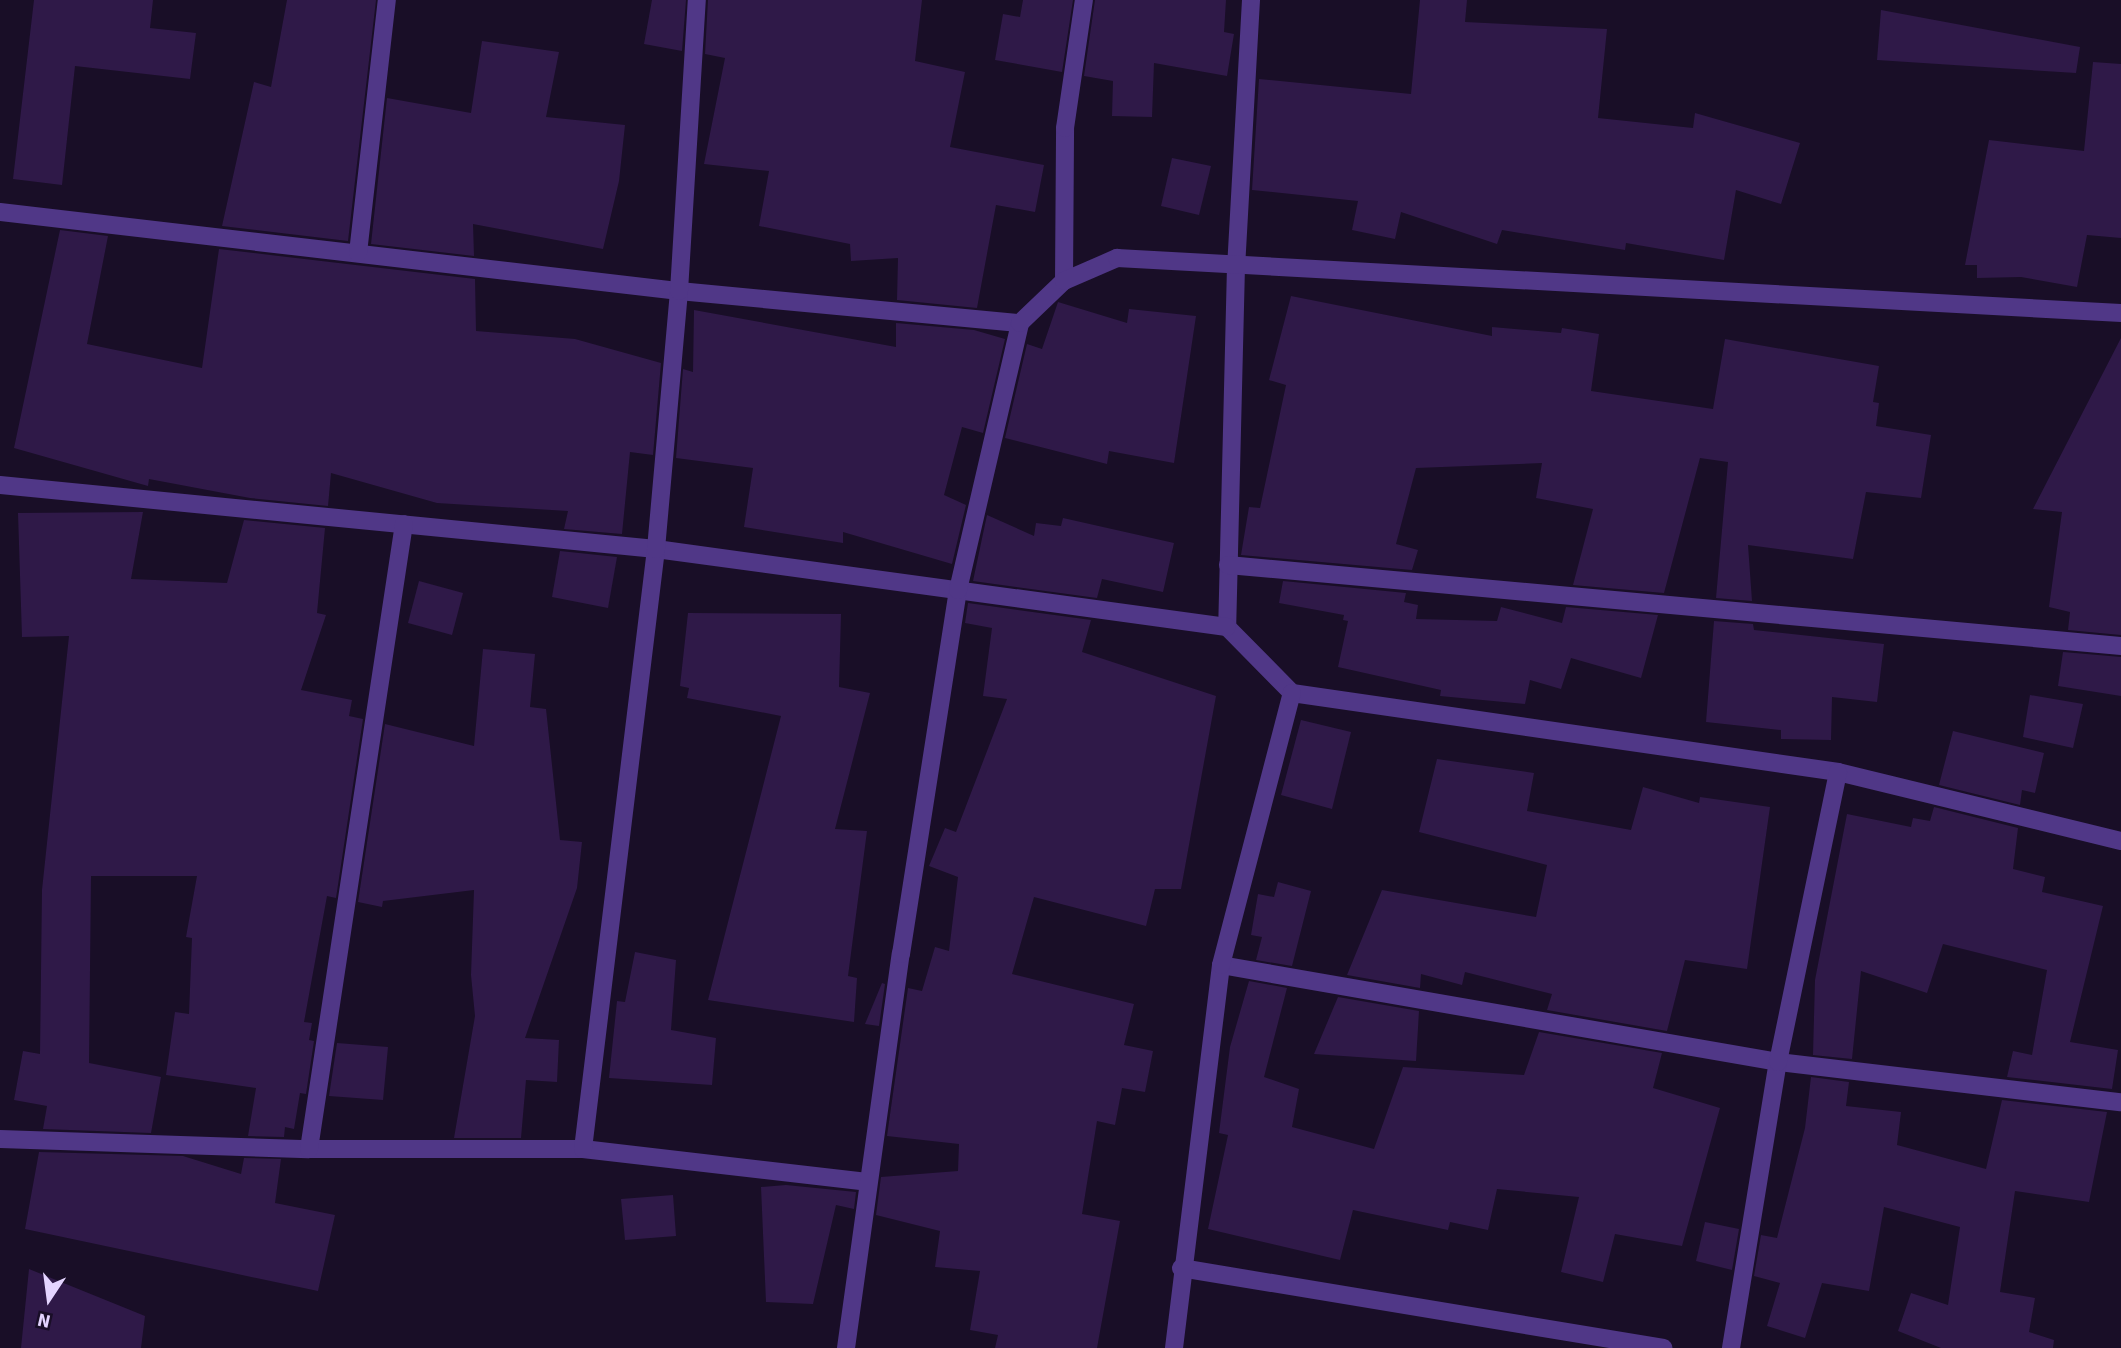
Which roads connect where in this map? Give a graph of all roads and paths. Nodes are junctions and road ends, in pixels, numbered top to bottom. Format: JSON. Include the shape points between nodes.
{"nodes":[{"id":1,"x":387,"y":0,"type":"edge"},
{"id":2,"x":697,"y":0,"type":"edge"},
{"id":3,"x":1084,"y":0,"type":"edge"},
{"id":4,"x":1251,"y":0,"type":"edge"},
{"id":5,"x":0,"y":212,"type":"edge"},
{"id":6,"x":358,"y":253,"type":"junction"},
{"id":7,"x":1236,"y":266,"type":"junction"},
{"id":8,"x":1064,"y":281,"type":"junction"},
{"id":9,"x":680,"y":291,"type":"junction"},
{"id":10,"x":2121,"y":313,"type":"edge"},
{"id":11,"x":1020,"y":323,"type":"junction"},
{"id":12,"x":0,"y":485,"type":"edge"},
{"id":13,"x":404,"y":524,"type":"junction"},
{"id":14,"x":656,"y":549,"type":"junction"},
{"id":15,"x":1228,"y":565,"type":"junction"},
{"id":16,"x":958,"y":590,"type":"junction"},
{"id":17,"x":1227,"y":627,"type":"junction"},
{"id":18,"x":2121,"y":646,"type":"edge"},
{"id":19,"x":1292,"y":693,"type":"junction"},
{"id":20,"x":1838,"y":772,"type":"junction"},
{"id":21,"x":2121,"y":841,"type":"edge"},
{"id":22,"x":1221,"y":965,"type":"junction"},
{"id":23,"x":1778,"y":1062,"type":"junction"},
{"id":24,"x":2121,"y":1102,"type":"edge"},
{"id":25,"x":0,"y":1139,"type":"edge"},
{"id":26,"x":309,"y":1149,"type":"junction"},
{"id":27,"x":583,"y":1149,"type":"junction"},
{"id":28,"x":867,"y":1182,"type":"junction"},
{"id":29,"x":1181,"y":1268,"type":"junction"},
{"id":30,"x":846,"y":1348,"type":"edge"},
{"id":31,"x":1174,"y":1348,"type":"edge"},
{"id":32,"x":1663,"y":1348,"type":"edge"},
{"id":33,"x":1731,"y":1348,"type":"edge"}],
"edges":[{"from":1,"to":6,"type":"street"},
{"from":2,"to":9,"type":"street"},
{"from":3,"to":8,"type":"street","via":[[1065,128]]},
{"from":4,"to":7,"type":"street"},
{"from":5,"to":6,"type":"street"},
{"from":6,"to":9,"type":"street"},
{"from":7,"to":8,"type":"street","via":[[1117,258]]},
{"from":7,"to":10,"type":"street"},
{"from":7,"to":15,"type":"street"},
{"from":8,"to":11,"type":"street"},
{"from":9,"to":11,"type":"street"},
{"from":9,"to":14,"type":"street"},
{"from":11,"to":16,"type":"street"},
{"from":12,"to":13,"type":"street"},
{"from":13,"to":14,"type":"street"},
{"from":13,"to":26,"type":"street"},
{"from":14,"to":16,"type":"street"},
{"from":14,"to":27,"type":"street"},
{"from":15,"to":17,"type":"street"},
{"from":15,"to":18,"type":"street"},
{"from":16,"to":17,"type":"street"},
{"from":16,"to":28,"type":"street"},
{"from":17,"to":19,"type":"street"},
{"from":19,"to":20,"type":"street"},
{"from":19,"to":22,"type":"street"},
{"from":20,"to":21,"type":"street"},
{"from":20,"to":23,"type":"street"},
{"from":22,"to":23,"type":"street"},
{"from":22,"to":29,"type":"street"},
{"from":23,"to":24,"type":"street"},
{"from":23,"to":33,"type":"street"},
{"from":25,"to":26,"type":"street"},
{"from":26,"to":27,"type":"street"},
{"from":27,"to":28,"type":"street"},
{"from":28,"to":30,"type":"street"},
{"from":29,"to":31,"type":"street"},
{"from":29,"to":32,"type":"street"}]}
